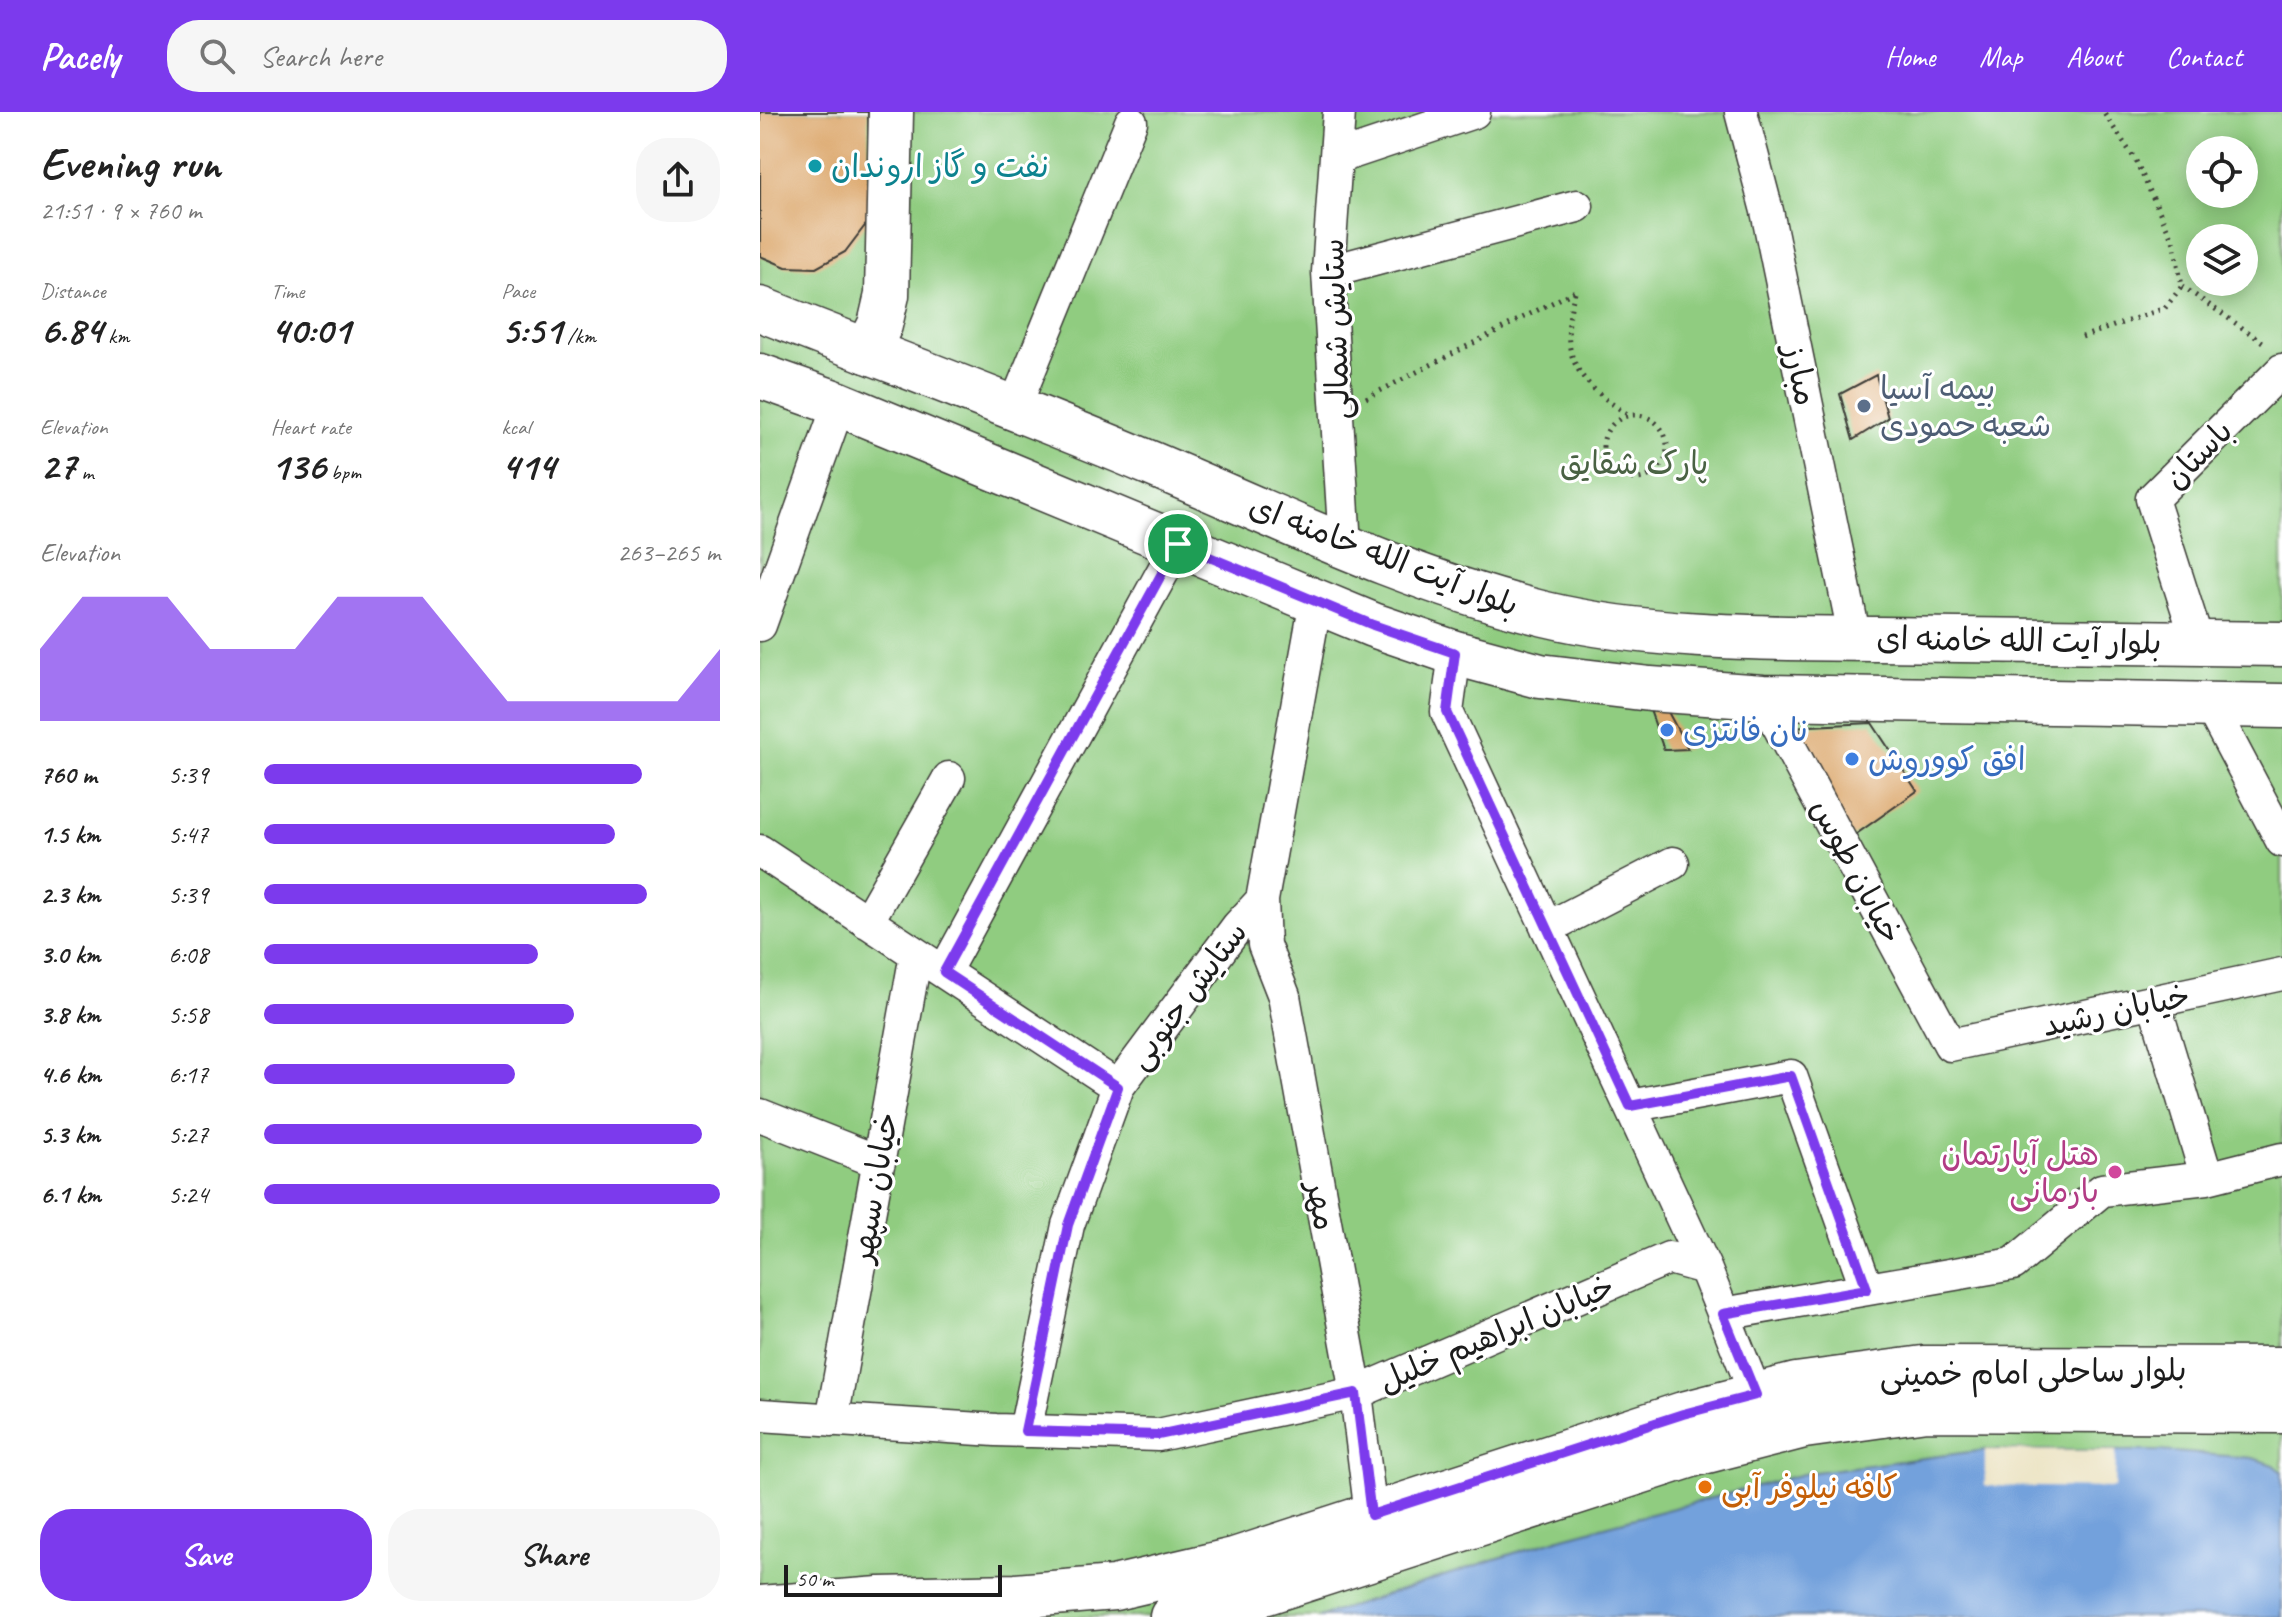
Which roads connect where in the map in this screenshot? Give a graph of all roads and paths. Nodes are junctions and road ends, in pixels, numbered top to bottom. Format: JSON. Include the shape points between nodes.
{"nodes":[{"id":1,"x":891,"y":112,"type":"edge"},
{"id":2,"x":1339,"y":112,"type":"edge"},
{"id":3,"x":1474,"y":112,"type":"edge"},
{"id":4,"x":1741,"y":112,"type":"edge"},
{"id":5,"x":2103,"y":112,"type":"edge"},
{"id":6,"x":1131,"y":122,"type":"dead end"},
{"id":7,"x":1336,"y":158,"type":"junction"},
{"id":8,"x":1577,"y":206,"type":"dead end"},
{"id":9,"x":1328,"y":272,"type":"junction"},
{"id":10,"x":2182,"y":286,"type":"junction"},
{"id":11,"x":760,"y":309,"type":"edge"},
{"id":12,"x":2082,"y":337,"type":"dead end"},
{"id":13,"x":867,"y":351,"type":"junction"},
{"id":14,"x":2276,"y":358,"type":"edge"},
{"id":15,"x":760,"y":376,"type":"edge"},
{"id":16,"x":839,"y":404,"type":"junction"},
{"id":17,"x":1015,"y":406,"type":"junction"},
{"id":18,"x":1337,"y":413,"type":"junction"},
{"id":19,"x":1629,"y":415,"type":"junction"},
{"id":20,"x":1178,"y":544,"type":"junction"},
{"id":21,"x":1345,"y":545,"type":"junction"},
{"id":22,"x":1316,"y":601,"type":"junction"},
{"id":23,"x":760,"y":625,"type":"edge"},
{"id":24,"x":1855,"y":639,"type":"junction"},
{"id":25,"x":2198,"y":643,"type":"junction"},
{"id":26,"x":2282,"y":644,"type":"edge"},
{"id":27,"x":1455,"y":653,"type":"junction"},
{"id":28,"x":1763,"y":697,"type":"junction"},
{"id":29,"x":2210,"y":705,"type":"junction"},
{"id":30,"x":2282,"y":706,"type":"edge"},
{"id":31,"x":949,"y":778,"type":"dead end"},
{"id":32,"x":2282,"y":841,"type":"edge"},
{"id":33,"x":760,"y":851,"type":"edge"},
{"id":34,"x":1673,"y":863,"type":"dead end"},
{"id":35,"x":1262,"y":900,"type":"junction"},
{"id":36,"x":867,"y":922,"type":"junction"},
{"id":37,"x":1547,"y":928,"type":"junction"},
{"id":38,"x":916,"y":954,"type":"junction"},
{"id":39,"x":944,"y":972,"type":"junction"},
{"id":40,"x":2282,"y":974,"type":"edge"},
{"id":41,"x":2154,"y":1002,"type":"junction"},
{"id":42,"x":1950,"y":1045,"type":"joint"},
{"id":43,"x":1118,"y":1087,"type":"junction"},
{"id":44,"x":1630,"y":1106,"type":"junction"},
{"id":45,"x":760,"y":1115,"type":"edge"},
{"id":46,"x":2282,"y":1159,"type":"edge"},
{"id":47,"x":879,"y":1162,"type":"junction"},
{"id":48,"x":2207,"y":1178,"type":"junction"},
{"id":49,"x":1705,"y":1268,"type":"junction"},
{"id":50,"x":1867,"y":1289,"type":"junction"},
{"id":51,"x":1723,"y":1314,"type":"junction"},
{"id":52,"x":2282,"y":1369,"type":"edge"},
{"id":53,"x":1356,"y":1393,"type":"junction"},
{"id":54,"x":1756,"y":1395,"type":"junction"},
{"id":55,"x":2282,"y":1411,"type":"edge"},
{"id":56,"x":760,"y":1415,"type":"edge"},
{"id":57,"x":832,"y":1420,"type":"junction"},
{"id":58,"x":1025,"y":1431,"type":"junction"},
{"id":59,"x":1371,"y":1515,"type":"junction"},
{"id":60,"x":760,"y":1608,"type":"edge"},
{"id":61,"x":1172,"y":1617,"type":"edge"}],
"edges":[{"from":1,"to":13,"type":"main road","via":[[887,295]]},
{"from":2,"to":7,"type":"street","name":"ستایش شمالی"},
{"from":3,"to":7,"type":"street"},
{"from":4,"to":24,"type":"street","name":"مبارز","via":[[1767,211]]},
{"from":5,"to":10,"type":"path","via":[[2135,159],[2174,243]]},
{"from":6,"to":17,"type":"street"},
{"from":7,"to":9,"type":"street","name":"ستایش شمالی"},
{"from":8,"to":9,"type":"street"},
{"from":9,"to":18,"type":"street","name":"ستایش شمالی"},
{"from":10,"to":12,"type":"path","via":[[2165,308]]},
{"from":10,"to":14,"type":"path"},
{"from":11,"to":13,"type":"main road","name":"بلوار آیت الله خامنه ای"},
{"from":13,"to":16,"type":"main road"},
{"from":13,"to":17,"type":"main road","name":"بلوار آیت الله خامنه ای"},
{"from":14,"to":25,"type":"street","name":"باستان","via":[[2152,499]]},
{"from":15,"to":16,"type":"main road","name":"بلوار آیت الله خامنه ای"},
{"from":16,"to":20,"type":"main road","name":"بلوار آیت الله خامنه ای"},
{"from":16,"to":23,"type":"street"},
{"from":17,"to":21,"type":"main road","name":"بلوار آیت الله خامنه ای"},
{"from":18,"to":19,"type":"path","via":[[1575,291],[1569,345],[1578,371],[1595,393]]},
{"from":18,"to":21,"type":"street","name":"ستایش شمالی"},
{"from":19,"to":19,"type":"path","via":[[1650,418],[1668,443],[1656,472],[1636,479],[1616,473],[1604,456],[1611,426]]},
{"from":20,"to":22,"type":"main road","name":"بلوار آیت الله خامنه ای"},
{"from":20,"to":39,"type":"street"},
{"from":21,"to":24,"type":"main road","name":"بلوار آیت الله خامنه ای","via":[[1468,594],[1547,615],[1622,628]]},
{"from":22,"to":27,"type":"main road","name":"بلوار آیت الله خامنه ای"},
{"from":22,"to":35,"type":"street","name":"ستایش جنوبی"},
{"from":24,"to":25,"type":"main road","name":"بلوار آیت الله خامنه ای"},
{"from":25,"to":26,"type":"main road","name":"بلوار آیت الله خامنه ای"},
{"from":27,"to":28,"type":"main road","name":"بلوار آیت الله خامنه ای","via":[[1540,676]]},
{"from":27,"to":37,"type":"street","via":[[1447,712]]},
{"from":28,"to":29,"type":"main road","name":"بلوار آیت الله خامنه ای"},
{"from":28,"to":42,"type":"street","name":"خیابان طوس"},
{"from":29,"to":30,"type":"main road","name":"بلوار آیت الله خامنه ای"},
{"from":29,"to":32,"type":"street"},
{"from":31,"to":36,"type":"street"},
{"from":33,"to":36,"type":"street"},
{"from":34,"to":37,"type":"street"},
{"from":35,"to":43,"type":"street","name":"ستایش جنوبی"},
{"from":35,"to":53,"type":"street","name":"مهر","via":[[1264,945],[1284,996]]},
{"from":36,"to":38,"type":"street"},
{"from":37,"to":44,"type":"street"},
{"from":38,"to":39,"type":"street"},
{"from":38,"to":47,"type":"street","name":"خیابان سپهر"},
{"from":39,"to":43,"type":"street"},
{"from":40,"to":41,"type":"street","name":"خیابان رشید"},
{"from":41,"to":42,"type":"street","name":"خیابان رشید"},
{"from":41,"to":48,"type":"street"},
{"from":43,"to":58,"type":"street","name":"ستایش جنوبی","via":[[1068,1225]]},
{"from":44,"to":49,"type":"street"},
{"from":44,"to":50,"type":"street","via":[[1791,1076]]},
{"from":45,"to":47,"type":"street"},
{"from":46,"to":48,"type":"street"},
{"from":47,"to":57,"type":"street","name":"خیابان سپهر"},
{"from":48,"to":50,"type":"street","via":[[2102,1190],[2013,1264]]},
{"from":49,"to":51,"type":"street"},
{"from":49,"to":53,"type":"street","name":"خیابان ابراهیم خلیل","via":[[1669,1258]]},
{"from":50,"to":51,"type":"street"},
{"from":51,"to":54,"type":"street"},
{"from":52,"to":54,"type":"main road","name":"بلوار ساحلی امام خمینی","via":[[1923,1368]]},
{"from":53,"to":58,"type":"street","name":"خیابان ابراهیم خلیل","via":[[1158,1435]]},
{"from":53,"to":59,"type":"street","name":"مهر"},
{"from":54,"to":59,"type":"main road","name":"بلوار ساحلی امام خمینی"},
{"from":55,"to":61,"type":"main road","name":"بلوار ساحلی امام خمینی","via":[[1926,1409],[1804,1426],[1695,1454],[1245,1599]]},
{"from":56,"to":57,"type":"street","name":"خیابان ابراهیم خلیل"},
{"from":57,"to":58,"type":"street","name":"خیابان ابراهیم خلیل"},
{"from":59,"to":60,"type":"main road","name":"بلوار ساحلی امام خمینی","via":[[1234,1560],[1114,1588]]}]}
